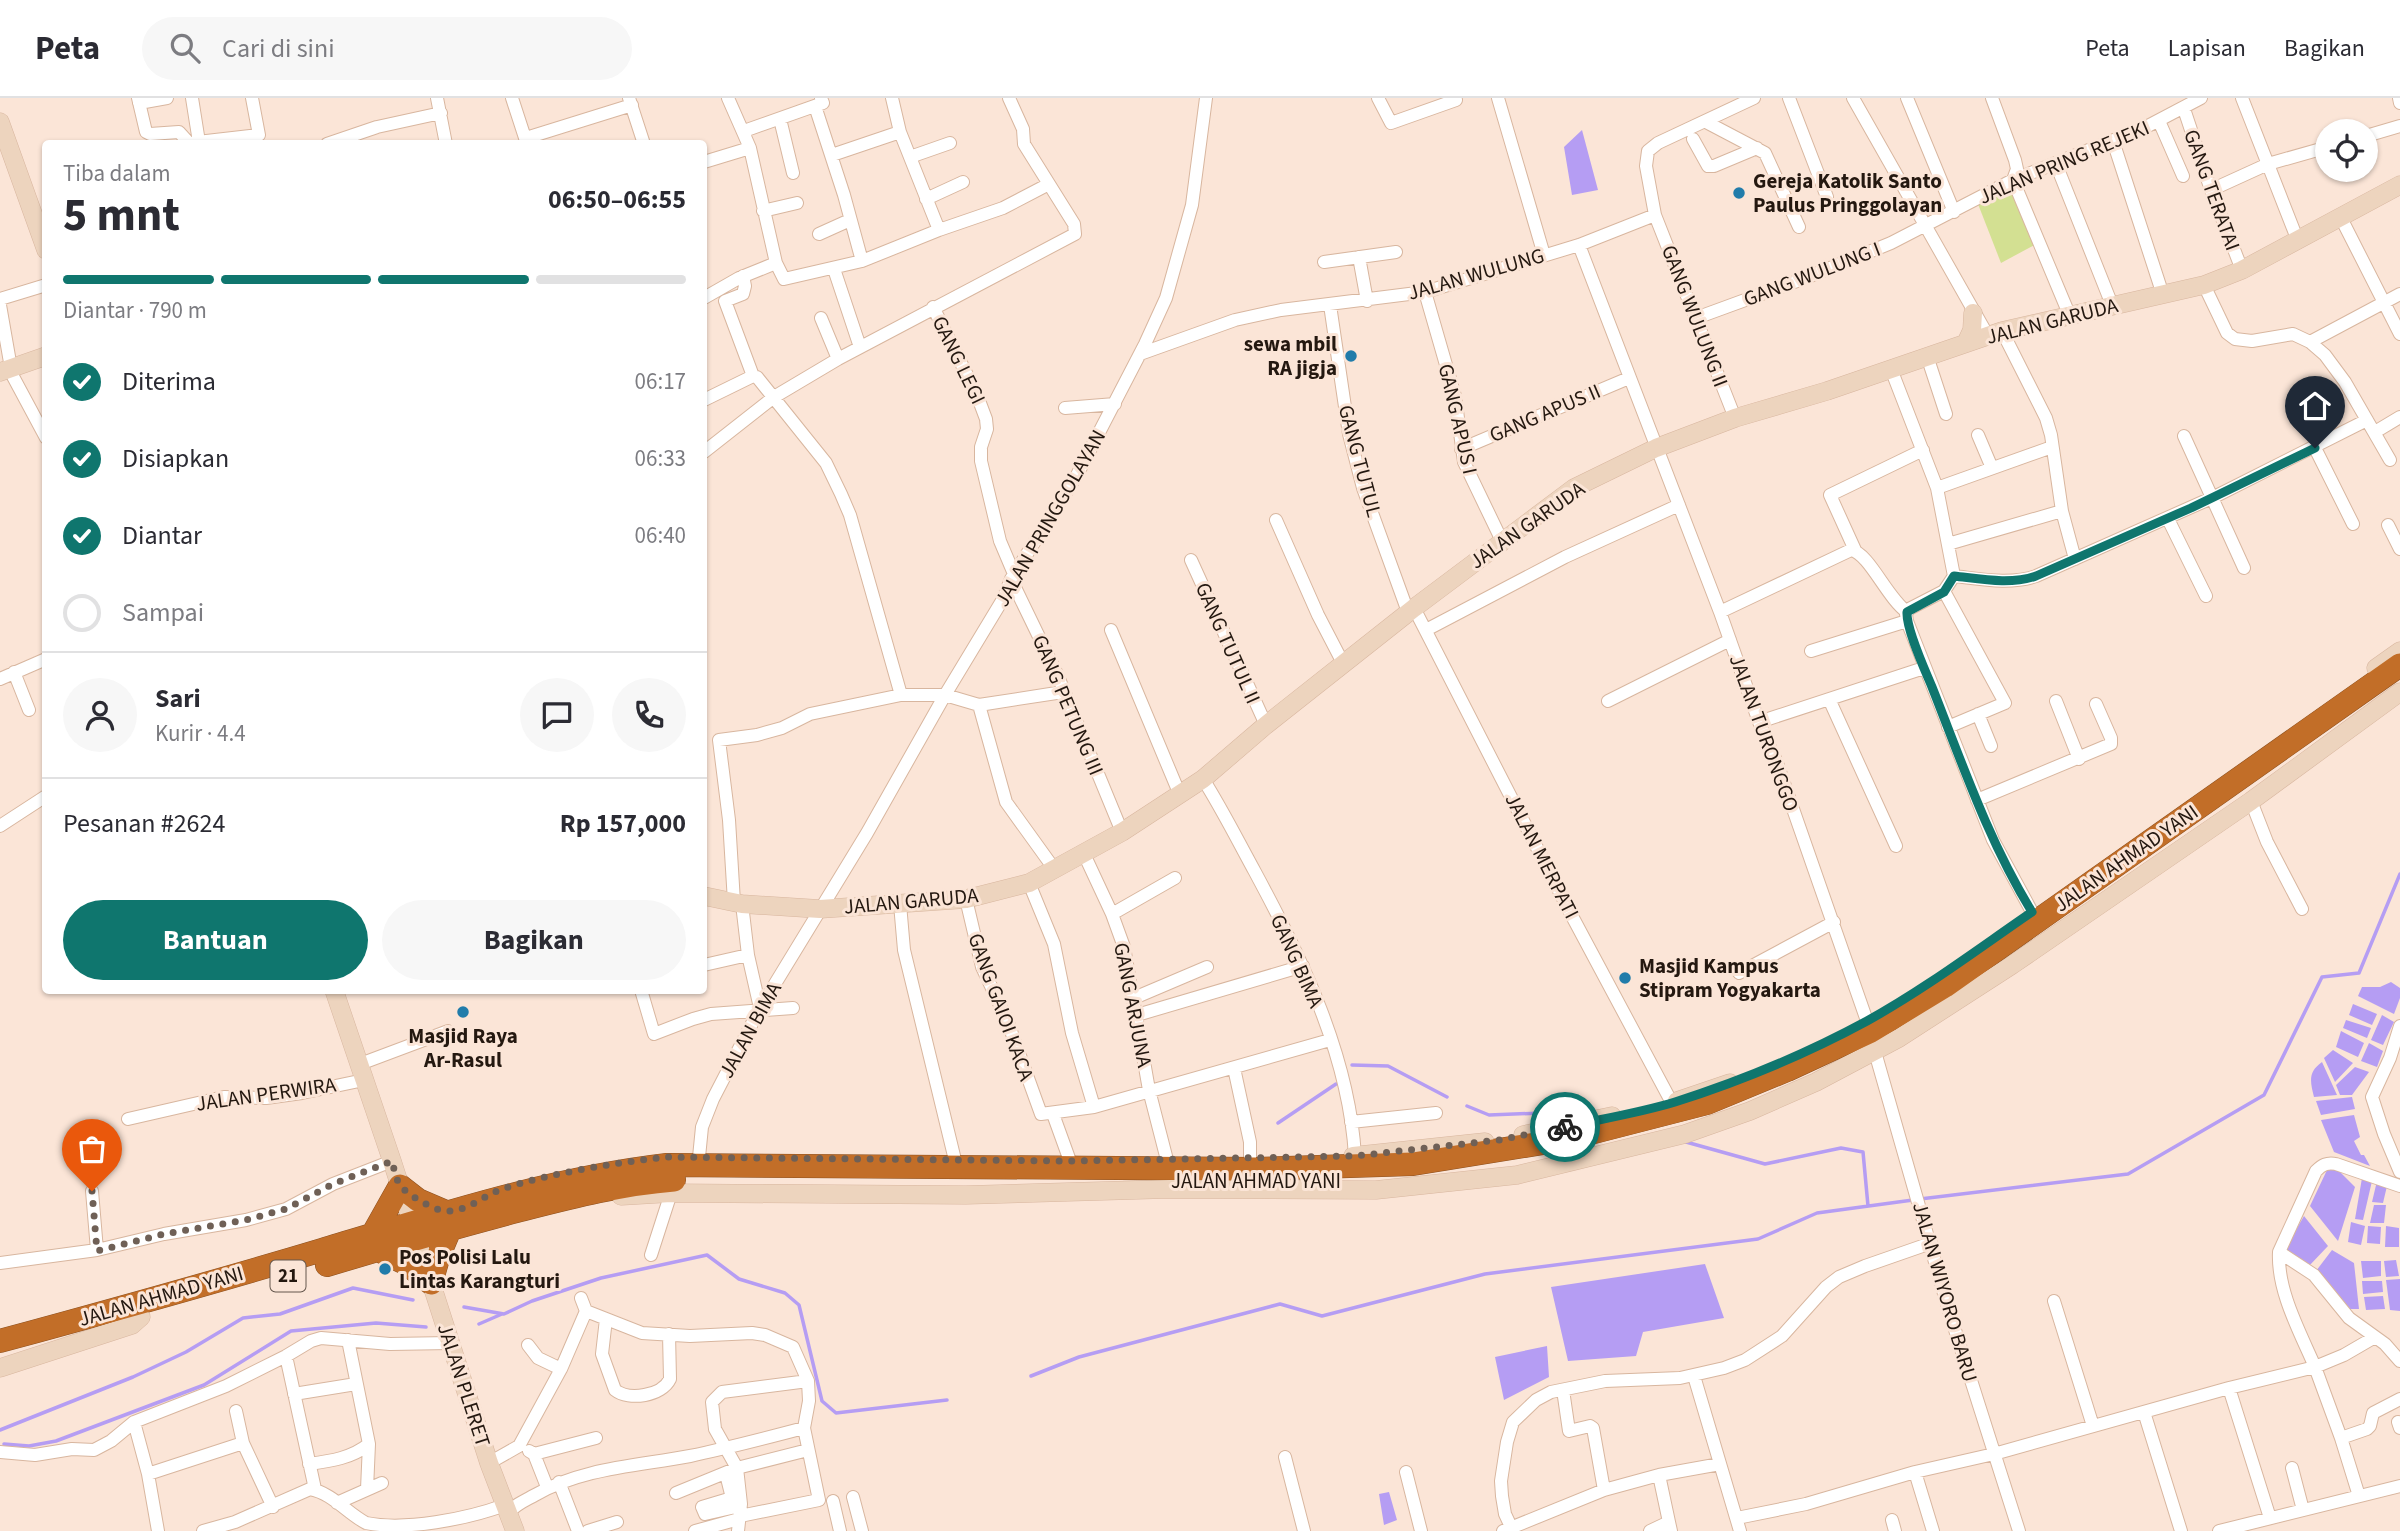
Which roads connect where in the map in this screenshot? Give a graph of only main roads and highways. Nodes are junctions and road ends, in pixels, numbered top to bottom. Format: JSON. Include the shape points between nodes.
{"nodes":[{"id":1,"x":2400,"y":665,"type":"edge"},
{"id":2,"x":2400,"y":680,"type":"edge"},
{"id":3,"x":848,"y":1172,"type":"junction"},
{"id":4,"x":448,"y":1220,"type":"junction"},
{"id":5,"x":375,"y":1242,"type":"junction"},
{"id":6,"x":152,"y":1309,"type":"junction"},
{"id":7,"x":0,"y":1341,"type":"edge"},
{"id":8,"x":0,"y":1357,"type":"edge"}],
"edges":[{"from":1,"to":3,"type":"highway","name":"JALAN AHMAD YANI","number":"21","via":[[1945,986],[1871,1031],[1707,1103],[1567,1139],[1413,1164],[1256,1169],[1041,1165]]},
{"from":2,"to":3,"type":"highway","name":"JALAN AHMAD YANI","number":"21","via":[[1966,989],[1816,1070],[1673,1125],[1460,1173],[1351,1181],[964,1182]]},
{"from":3,"to":4,"type":"highway","name":"JALAN AHMAD YANI","number":"21","via":[[659,1182]]},
{"from":3,"to":4,"type":"highway","name":"JALAN AHMAD YANI","number":"21","via":[[667,1166],[597,1175],[475,1204]]},
{"from":4,"to":5,"type":"highway","name":"JALAN AHMAD YANI","number":"21"},
{"from":4,"to":5,"type":"highway","via":[[400,1186]]},
{"from":4,"to":5,"type":"highway","via":[[431,1283]]},
{"from":5,"to":6,"type":"highway","name":"JALAN AHMAD YANI","number":"21"},
{"from":5,"to":6,"type":"highway","name":"JALAN AHMAD YANI","number":"21","via":[[247,1271]]},
{"from":6,"to":7,"type":"highway","name":"JALAN AHMAD YANI","number":"21"},
{"from":6,"to":8,"type":"highway","name":"JALAN AHMAD YANI","number":"21"}]}
